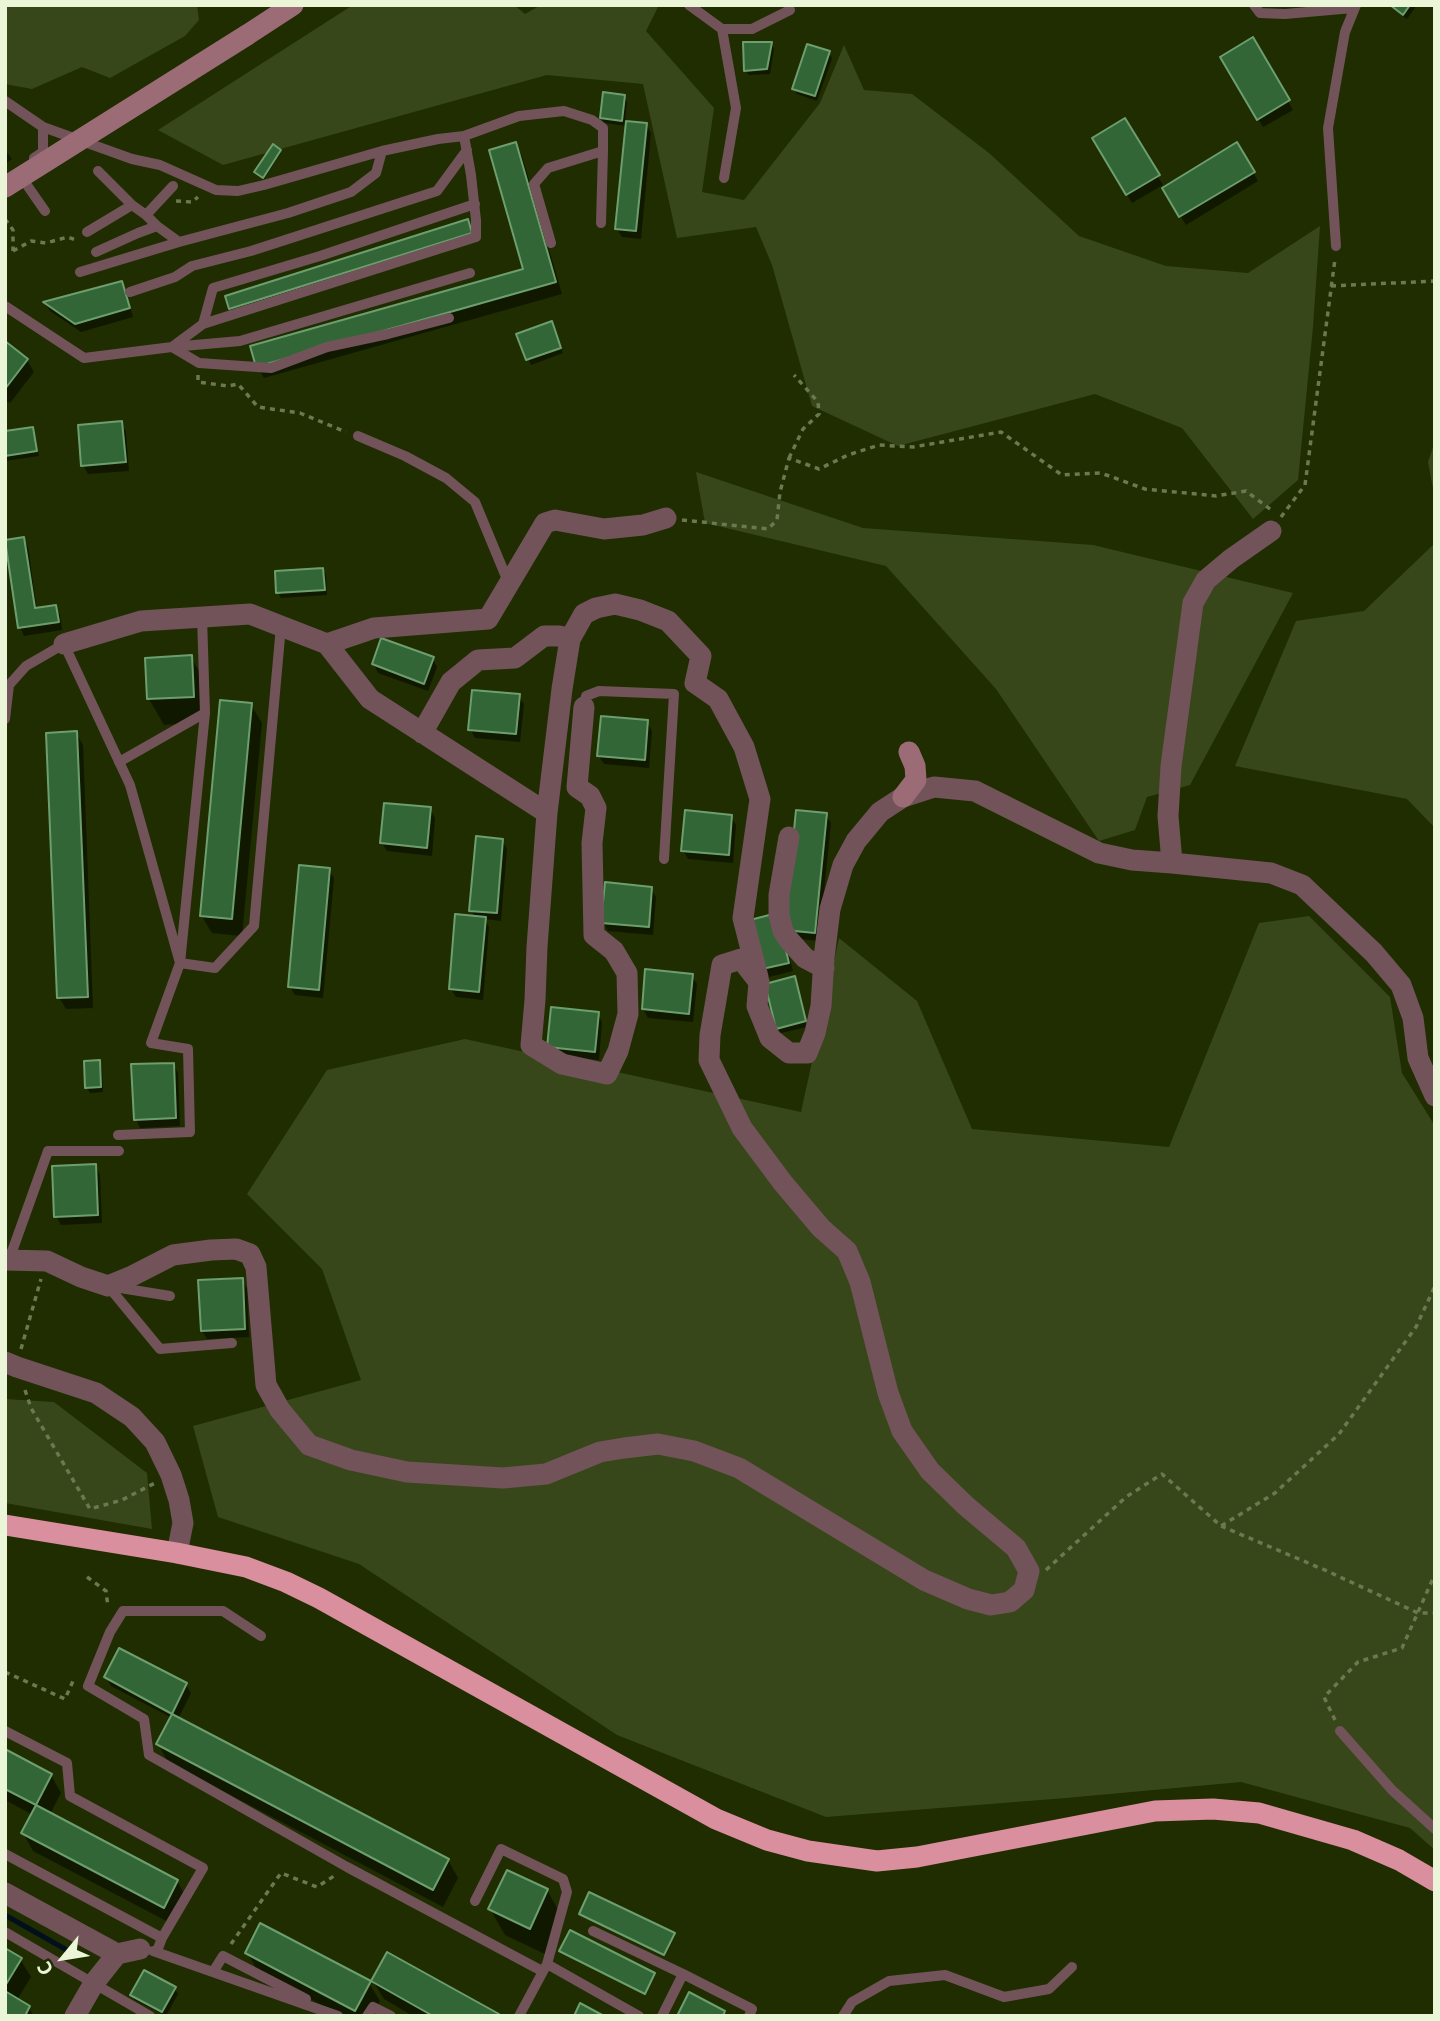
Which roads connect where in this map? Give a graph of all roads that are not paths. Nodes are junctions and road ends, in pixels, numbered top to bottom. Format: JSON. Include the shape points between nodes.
{"nodes":[{"id":1,"x":293,"y":5,"type":"edge"},
{"id":2,"x":689,"y":5,"type":"edge"},
{"id":3,"x":1254,"y":5,"type":"edge"},
{"id":4,"x":1355,"y":7,"type":"edge"},
{"id":5,"x":790,"y":10,"type":"dead end"},
{"id":6,"x":722,"y":29,"type":"junction"},
{"id":7,"x":5,"y":101,"type":"edge"},
{"id":8,"x":43,"y":127,"type":"junction"},
{"id":9,"x":464,"y":136,"type":"junction"},
{"id":10,"x":382,"y":150,"type":"junction"},
{"id":11,"x":467,"y":150,"type":"junction"},
{"id":12,"x":603,"y":150,"type":"junction"},
{"id":13,"x":98,"y":171,"type":"dead end"},
{"id":14,"x":5,"y":178,"type":"edge"},
{"id":15,"x":724,"y":178,"type":"dead end"},
{"id":16,"x":11,"y":179,"type":"edge"},
{"id":17,"x":173,"y":186,"type":"dead end"},
{"id":18,"x":475,"y":204,"type":"junction"},
{"id":19,"x":132,"y":205,"type":"junction"},
{"id":20,"x":45,"y":211,"type":"dead end"},
{"id":21,"x":146,"y":215,"type":"junction"},
{"id":22,"x":601,"y":223,"type":"dead end"},
{"id":23,"x":157,"y":226,"type":"junction"},
{"id":24,"x":88,"y":232,"type":"dead end"},
{"id":25,"x":179,"y":242,"type":"junction"},
{"id":26,"x":551,"y":243,"type":"dead end"},
{"id":27,"x":1336,"y":246,"type":"road end"},
{"id":28,"x":96,"y":252,"type":"dead end"},
{"id":29,"x":80,"y":271,"type":"dead end"},
{"id":30,"x":470,"y":273,"type":"dead end"},
{"id":31,"x":130,"y":292,"type":"dead end"},
{"id":32,"x":5,"y":306,"type":"edge"},
{"id":33,"x":449,"y":318,"type":"dead end"},
{"id":34,"x":203,"y":324,"type":"junction"},
{"id":35,"x":172,"y":347,"type":"junction"},
{"id":36,"x":358,"y":436,"type":"road end"},
{"id":37,"x":666,"y":518,"type":"road end"},
{"id":38,"x":1276,"y":524,"type":"road end"},
{"id":39,"x":509,"y":584,"type":"junction"},
{"id":40,"x":202,"y":616,"type":"junction"},
{"id":41,"x":281,"y":626,"type":"junction"},
{"id":42,"x":570,"y":639,"type":"junction"},
{"id":43,"x":64,"y":644,"type":"junction"},
{"id":44,"x":327,"y":644,"type":"junction"},
{"id":45,"x":695,"y":682,"type":"junction"},
{"id":46,"x":674,"y":694,"type":"junction"},
{"id":47,"x":584,"y":706,"type":"joint"},
{"id":48,"x":205,"y":713,"type":"junction"},
{"id":49,"x":5,"y":719,"type":"edge"},
{"id":50,"x":422,"y":733,"type":"junction"},
{"id":51,"x":909,"y":751,"type":"dead end"},
{"id":52,"x":118,"y":762,"type":"junction"},
{"id":53,"x":903,"y":797,"type":"junction"},
{"id":54,"x":547,"y":813,"type":"junction"},
{"id":55,"x":789,"y":837,"type":"dead end"},
{"id":56,"x":664,"y":859,"type":"dead end"},
{"id":57,"x":1172,"y":863,"type":"junction"},
{"id":58,"x":180,"y":963,"type":"junction"},
{"id":59,"x":824,"y":968,"type":"junction"},
{"id":60,"x":759,"y":982,"type":"junction"},
{"id":61,"x":1435,"y":1096,"type":"edge"},
{"id":62,"x":118,"y":1135,"type":"dead end"},
{"id":63,"x":119,"y":1151,"type":"dead end"},
{"id":64,"x":7,"y":1260,"type":"edge"},
{"id":65,"x":108,"y":1286,"type":"junction"},
{"id":66,"x":170,"y":1296,"type":"dead end"},
{"id":67,"x":232,"y":1343,"type":"dead end"},
{"id":68,"x":11,"y":1365,"type":"edge"},
{"id":69,"x":5,"y":1525,"type":"edge"},
{"id":70,"x":177,"y":1553,"type":"junction"},
{"id":71,"x":261,"y":1636,"type":"dead end"},
{"id":72,"x":5,"y":1731,"type":"edge"},
{"id":73,"x":1340,"y":1731,"type":"road end"},
{"id":74,"x":1435,"y":1829,"type":"edge"},
{"id":75,"x":5,"y":1854,"type":"edge"},
{"id":76,"x":1435,"y":1881,"type":"edge"},
{"id":77,"x":5,"y":1893,"type":"edge"},
{"id":78,"x":475,"y":1901,"type":"dead end"},
{"id":79,"x":593,"y":1931,"type":"dead end"},
{"id":80,"x":5,"y":1932,"type":"edge"},
{"id":81,"x":162,"y":1938,"type":"junction"},
{"id":82,"x":149,"y":1950,"type":"junction"},
{"id":83,"x":117,"y":1954,"type":"junction"},
{"id":84,"x":1072,"y":1967,"type":"dead end"},
{"id":85,"x":545,"y":1968,"type":"junction"},
{"id":86,"x":213,"y":1972,"type":"junction"},
{"id":87,"x":682,"y":1974,"type":"junction"},
{"id":88,"x":94,"y":1983,"type":"junction"},
{"id":89,"x":75,"y":2016,"type":"edge"},
{"id":90,"x":150,"y":2016,"type":"edge"},
{"id":91,"x":338,"y":2016,"type":"edge"},
{"id":92,"x":368,"y":2016,"type":"edge"},
{"id":93,"x":391,"y":2016,"type":"edge"},
{"id":94,"x":519,"y":2016,"type":"edge"},
{"id":95,"x":639,"y":2016,"type":"edge"},
{"id":96,"x":662,"y":2016,"type":"edge"},
{"id":97,"x":749,"y":2016,"type":"edge"},
{"id":98,"x":844,"y":2016,"type":"edge"}],
"edges":[{"from":1,"to":16,"type":"main road","bridge":true},
{"from":2,"to":6,"type":"lane"},
{"from":3,"to":4,"type":"lane","via":[[1261,13],[1285,14]]},
{"from":4,"to":27,"type":"lane","via":[[1345,32],[1328,128]]},
{"from":5,"to":6,"type":"lane","via":[[752,29]]},
{"from":6,"to":15,"type":"lane","via":[[736,108]]},
{"from":7,"to":8,"type":"lane"},
{"from":8,"to":10,"type":"lane","via":[[169,169],[216,190],[264,186]]},
{"from":8,"to":16,"type":"lane","via":[[43,152]]},
{"from":9,"to":10,"type":"lane"},
{"from":9,"to":11,"type":"lane"},
{"from":9,"to":12,"type":"lane","via":[[519,116],[564,111],[603,128]]},
{"from":10,"to":25,"type":"lane","via":[[376,173],[351,192]]},
{"from":11,"to":18,"type":"lane"},
{"from":11,"to":31,"type":"lane","via":[[438,191],[192,267]]},
{"from":12,"to":22,"type":"lane"},
{"from":12,"to":26,"type":"lane","via":[[548,169],[534,184]]},
{"from":13,"to":19,"type":"lane"},
{"from":14,"to":16,"type":"lane"},
{"from":16,"to":20,"type":"lane"},
{"from":17,"to":21,"type":"lane"},
{"from":18,"to":34,"type":"lane","via":[[213,288]]},
{"from":18,"to":34,"type":"lane","via":[[476,237]]},
{"from":19,"to":21,"type":"lane"},
{"from":19,"to":24,"type":"lane"},
{"from":21,"to":23,"type":"lane"},
{"from":23,"to":25,"type":"lane"},
{"from":23,"to":28,"type":"lane"},
{"from":25,"to":29,"type":"lane"},
{"from":30,"to":35,"type":"lane","via":[[240,341]]},
{"from":32,"to":35,"type":"lane","via":[[84,358]]},
{"from":33,"to":35,"type":"lane","via":[[327,347],[271,368],[199,363]]},
{"from":34,"to":35,"type":"lane"},
{"from":36,"to":39,"type":"lane","via":[[446,478],[475,502]]},
{"from":37,"to":39,"type":"street","via":[[604,529],[555,520],[545,523]]},
{"from":38,"to":57,"type":"street","via":[[1206,580],[1193,603],[1171,766],[1168,816]]},
{"from":39,"to":44,"type":"street","via":[[488,619],[374,628]]},
{"from":40,"to":41,"type":"street","via":[[250,614]]},
{"from":40,"to":43,"type":"street","via":[[141,621]]},
{"from":40,"to":48,"type":"lane"},
{"from":41,"to":44,"type":"street"},
{"from":41,"to":58,"type":"lane","via":[[254,926],[215,968]]},
{"from":42,"to":45,"type":"street","via":[[584,614],[596,608],[615,604],[640,610],[668,621],[701,656]]},
{"from":42,"to":50,"type":"street","via":[[544,636],[515,658],[478,660],[452,682]]},
{"from":42,"to":54,"type":"street"},
{"from":43,"to":49,"type":"lane","via":[[26,666],[9,685]]},
{"from":43,"to":52,"type":"lane"},
{"from":44,"to":50,"type":"street","via":[[370,699]]},
{"from":45,"to":46,"type":"lane"},
{"from":45,"to":60,"type":"street","via":[[718,699],[744,747],[760,799],[743,918]]},
{"from":46,"to":47,"type":"lane","via":[[599,691],[586,696]]},
{"from":46,"to":56,"type":"lane"},
{"from":47,"to":54,"type":"street","via":[[577,787],[590,796],[596,808],[594,934],[614,951],[627,973],[628,1014],[607,1074],[562,1064],[531,1045]]},
{"from":48,"to":52,"type":"lane"},
{"from":48,"to":58,"type":"lane"},
{"from":50,"to":54,"type":"street"},
{"from":51,"to":53,"type":"main road","via":[[916,779]]},
{"from":52,"to":58,"type":"lane","via":[[130,785]]},
{"from":53,"to":57,"type":"street","via":[[934,787],[975,791],[1099,853]]},
{"from":53,"to":59,"type":"street","via":[[880,812],[843,865],[830,909]]},
{"from":55,"to":59,"type":"street","via":[[779,894],[783,931],[805,958]]},
{"from":57,"to":61,"type":"street","via":[[1271,873],[1302,885],[1401,985],[1413,1018],[1418,1058]]},
{"from":58,"to":62,"type":"lane","via":[[151,1044],[188,1049],[190,1132]]},
{"from":59,"to":60,"type":"street","via":[[821,1006],[807,1053],[789,1053],[770,1038],[757,1006]]},
{"from":60,"to":65,"type":"street","via":[[741,959],[722,965],[709,1060],[742,1128],[821,1228],[847,1251],[902,1431],[930,1471],[1016,1548],[1029,1571],[1024,1590],[1010,1602],[991,1605],[968,1600],[915,1574],[739,1468],[694,1451],[658,1444],[624,1448],[600,1452],[546,1474],[503,1478],[407,1472],[351,1460],[309,1445],[266,1385],[256,1267],[250,1254],[236,1248],[173,1255]]},
{"from":63,"to":64,"type":"lane","via":[[48,1151]]},
{"from":64,"to":65,"type":"street","via":[[47,1261]]},
{"from":65,"to":66,"type":"lane"},
{"from":65,"to":67,"type":"lane","via":[[159,1349]]},
{"from":68,"to":70,"type":"street","via":[[96,1393],[132,1417],[155,1442],[179,1500],[183,1523]]},
{"from":69,"to":70,"type":"highway"},
{"from":70,"to":76,"type":"highway","via":[[246,1567],[286,1582],[716,1819],[808,1852],[877,1861],[917,1857],[1155,1811],[1213,1809],[1259,1813],[1353,1840]]},
{"from":71,"to":85,"type":"lane","via":[[223,1611],[123,1611],[88,1686],[144,1719],[149,1755],[347,1867]]},
{"from":72,"to":81,"type":"lane","via":[[67,1763],[69,1796],[203,1868]]},
{"from":73,"to":74,"type":"lane","via":[[1392,1790]]},
{"from":75,"to":81,"type":"lane"},
{"from":77,"to":83,"type":"street"},
{"from":78,"to":85,"type":"lane","via":[[500,1849],[563,1879],[567,1892]]},
{"from":79,"to":87,"type":"lane"},
{"from":80,"to":88,"type":"lane"},
{"from":81,"to":82,"type":"lane"},
{"from":82,"to":83,"type":"street"},
{"from":82,"to":86,"type":"lane"},
{"from":83,"to":88,"type":"street"},
{"from":84,"to":98,"type":"lane","via":[[1049,1989],[1004,1997],[945,1975],[888,1981],[852,2002]]},
{"from":85,"to":94,"type":"lane"},
{"from":85,"to":95,"type":"lane"},
{"from":86,"to":91,"type":"lane"},
{"from":86,"to":91,"type":"lane","via":[[223,1956]]},
{"from":87,"to":96,"type":"lane"},
{"from":87,"to":97,"type":"lane","via":[[752,2009]]},
{"from":88,"to":89,"type":"street"},
{"from":88,"to":90,"type":"lane"},
{"from":92,"to":93,"type":"lane","via":[[373,2007]]}]}
